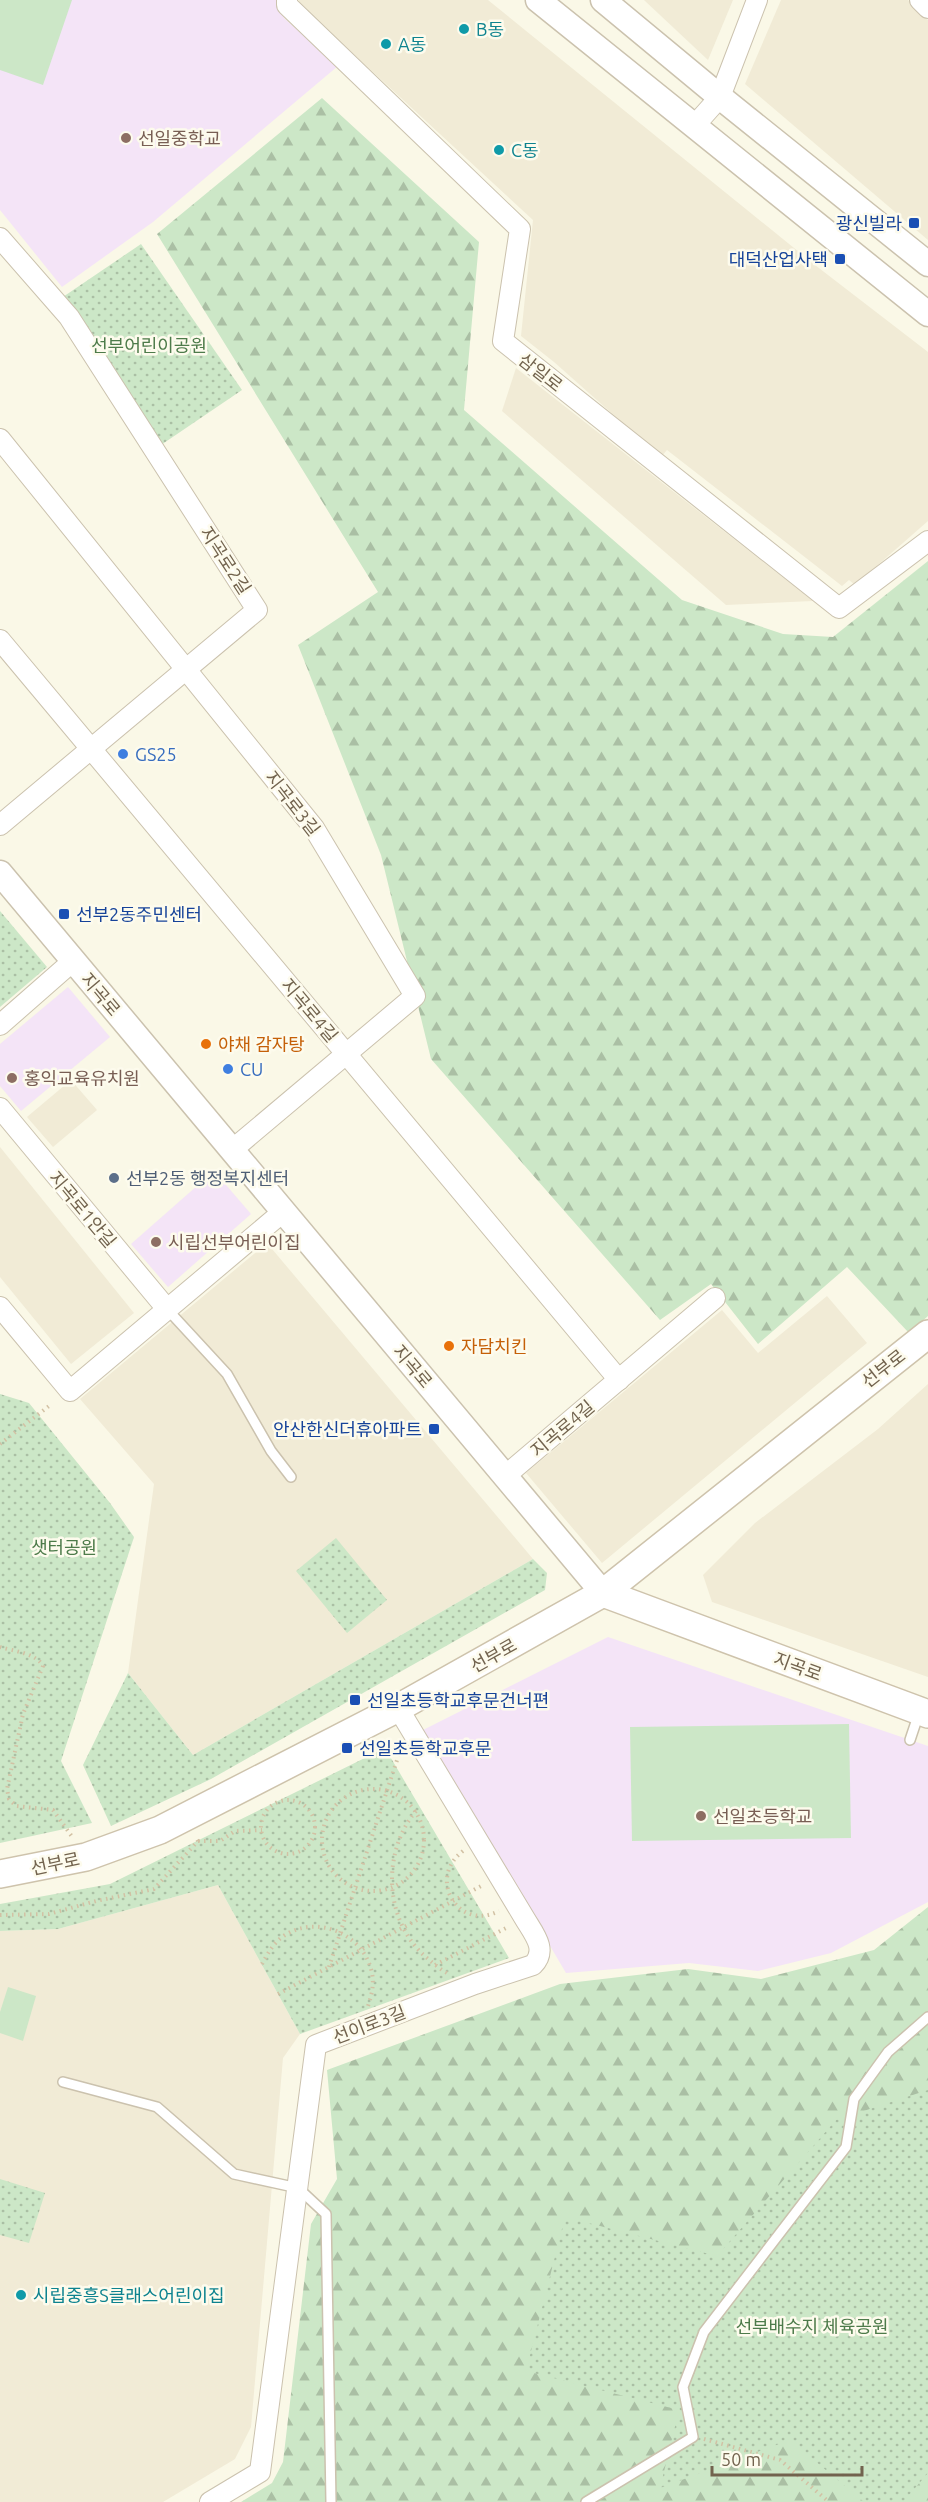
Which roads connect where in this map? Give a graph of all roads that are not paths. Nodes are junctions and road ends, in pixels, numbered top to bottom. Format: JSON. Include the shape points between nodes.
{"nodes":[{"id":1,"x":286,"y":0,"type":"edge"},
{"id":2,"x":538,"y":0,"type":"edge"},
{"id":3,"x":603,"y":0,"type":"edge"},
{"id":4,"x":757,"y":0,"type":"edge"},
{"id":5,"x":920,"y":0,"type":"edge"},
{"id":6,"x":928,"y":8,"type":"edge"},
{"id":7,"x":720,"y":98,"type":"junction"},
{"id":8,"x":695,"y":125,"type":"junction"},
{"id":9,"x":0,"y":238,"type":"edge"},
{"id":10,"x":928,"y":264,"type":"edge"},
{"id":11,"x":928,"y":314,"type":"edge"},
{"id":12,"x":0,"y":439,"type":"edge"},
{"id":13,"x":928,"y":540,"type":"edge"},
{"id":14,"x":0,"y":640,"type":"edge"},
{"id":15,"x":186,"y":669,"type":"junction"},
{"id":16,"x":91,"y":749,"type":"junction"},
{"id":17,"x":0,"y":825,"type":"edge"},
{"id":18,"x":0,"y":873,"type":"edge"},
{"id":19,"x":73,"y":961,"type":"junction"},
{"id":20,"x":0,"y":1025,"type":"edge"},
{"id":21,"x":346,"y":1054,"type":"junction"},
{"id":22,"x":0,"y":1108,"type":"edge"},
{"id":23,"x":232,"y":1150,"type":"junction"},
{"id":24,"x":284,"y":1211,"type":"junction"},
{"id":25,"x":715,"y":1298,"type":"dead end"},
{"id":26,"x":0,"y":1307,"type":"edge"},
{"id":27,"x":167,"y":1310,"type":"junction"},
{"id":28,"x":928,"y":1334,"type":"edge"},
{"id":29,"x":619,"y":1380,"type":"junction"},
{"id":30,"x":505,"y":1476,"type":"junction"},
{"id":31,"x":291,"y":1477,"type":"dead end"},
{"id":32,"x":603,"y":1593,"type":"junction"},
{"id":33,"x":924,"y":1713,"type":"edge"},
{"id":34,"x":403,"y":1717,"type":"junction"},
{"id":35,"x":910,"y":1740,"type":"dead end"},
{"id":36,"x":0,"y":1874,"type":"edge"},
{"id":37,"x":928,"y":2017,"type":"edge"},
{"id":38,"x":63,"y":2082,"type":"dead end"},
{"id":39,"x":298,"y":2188,"type":"junction"},
{"id":40,"x":210,"y":2502,"type":"edge"},
{"id":41,"x":331,"y":2502,"type":"edge"},
{"id":42,"x":586,"y":2502,"type":"edge"}],
"edges":[{"from":1,"to":13,"type":"street","name":"삼일로","via":[[331,54],[520,229],[502,341],[839,608]]},
{"from":2,"to":8,"type":"street"},
{"from":3,"to":7,"type":"street"},
{"from":4,"to":7,"type":"street"},
{"from":5,"to":6,"type":"street"},
{"from":7,"to":8,"type":"street"},
{"from":7,"to":10,"type":"street"},
{"from":8,"to":11,"type":"street"},
{"from":9,"to":15,"type":"street","name":"지곡로2길","via":[[69,317],[257,610]]},
{"from":12,"to":15,"type":"street","name":"지곡로3길"},
{"from":14,"to":16,"type":"street","name":"지곡로4길"},
{"from":15,"to":16,"type":"street","name":"지곡로2길"},
{"from":15,"to":21,"type":"street","name":"지곡로3길","via":[[315,828],[415,996]]},
{"from":16,"to":17,"type":"street","name":"지곡로2길"},
{"from":16,"to":21,"type":"street","name":"지곡로4길"},
{"from":18,"to":19,"type":"street","name":"지곡로"},
{"from":19,"to":20,"type":"street"},
{"from":19,"to":23,"type":"street","name":"지곡로"},
{"from":21,"to":23,"type":"street","name":"지곡로3길"},
{"from":21,"to":29,"type":"street","name":"지곡로4길"},
{"from":22,"to":27,"type":"street","name":"지곡로1안길"},
{"from":23,"to":24,"type":"street","name":"지곡로"},
{"from":24,"to":27,"type":"street"},
{"from":24,"to":30,"type":"street","name":"지곡로"},
{"from":25,"to":29,"type":"street","name":"지곡로4길"},
{"from":26,"to":27,"type":"street","via":[[70,1391]]},
{"from":27,"to":31,"type":"lane","via":[[227,1374],[271,1451]]},
{"from":28,"to":32,"type":"main road","name":"선부로"},
{"from":29,"to":30,"type":"street","name":"지곡로4길"},
{"from":30,"to":32,"type":"street","name":"지곡로"},
{"from":32,"to":33,"type":"main road","name":"지곡로"},
{"from":32,"to":34,"type":"main road","name":"선부로"},
{"from":33,"to":35,"type":"lane"},
{"from":34,"to":36,"type":"main road","name":"선부로","via":[[160,1830],[86,1857]]},
{"from":34,"to":39,"type":"street","name":"선이로3길","via":[[519,1904],[541,1947],[539,1959],[533,1965],[316,2045]]},
{"from":37,"to":42,"type":"lane","via":[[888,2052],[854,2099],[846,2147],[704,2332],[683,2387],[693,2436]]},
{"from":38,"to":39,"type":"lane","via":[[157,2107],[234,2174]]},
{"from":39,"to":40,"type":"street","name":"선이로3길","via":[[260,2472]]},
{"from":39,"to":41,"type":"lane","via":[[326,2214]]}]}
